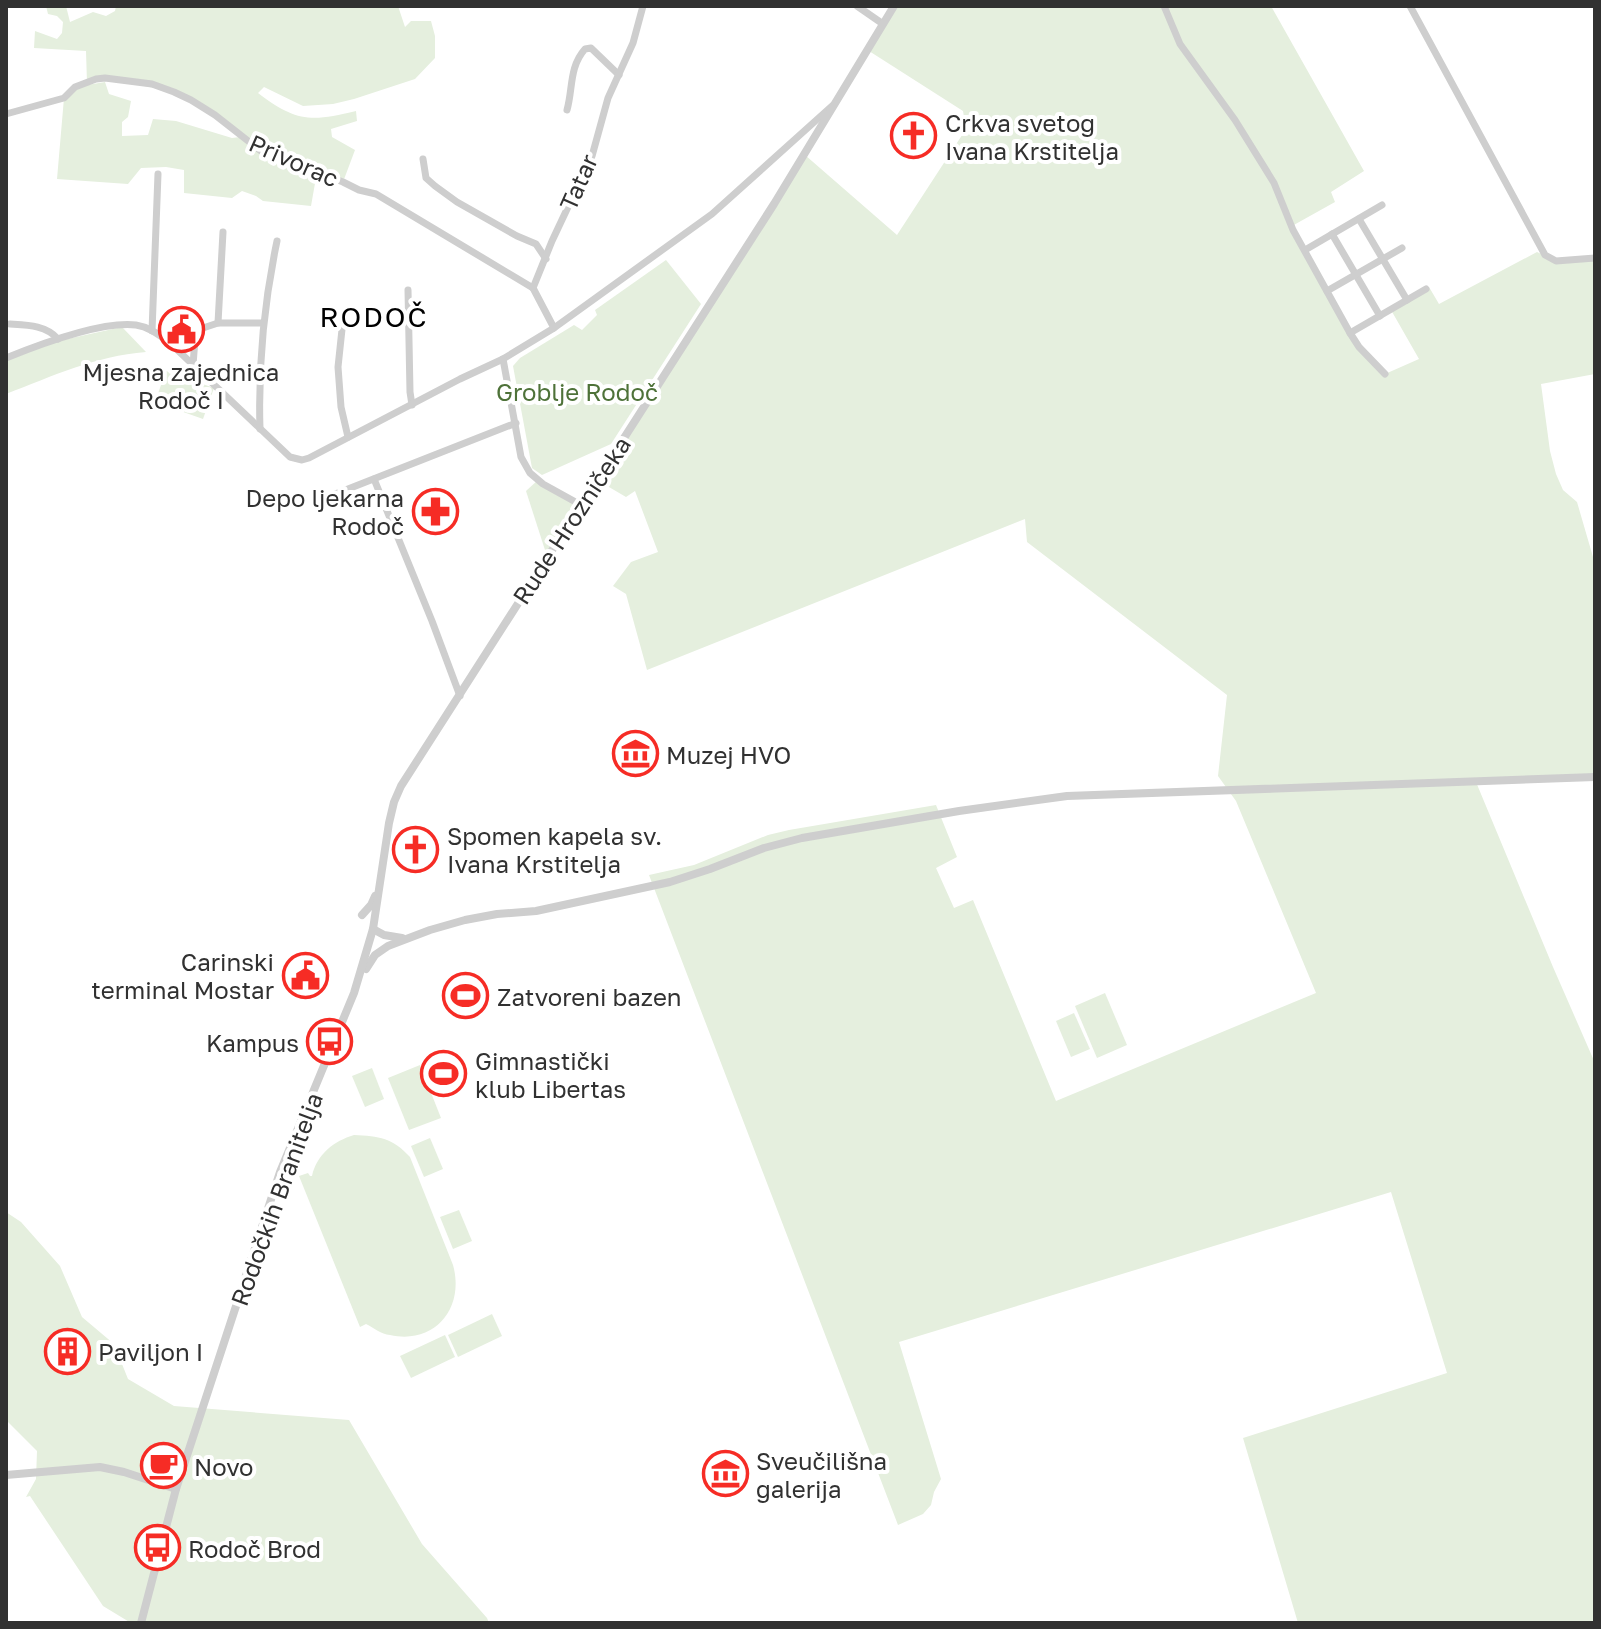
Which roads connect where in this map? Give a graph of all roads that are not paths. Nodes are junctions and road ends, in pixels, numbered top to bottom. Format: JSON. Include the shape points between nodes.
{"nodes":[{"id":1,"x":643,"y":6,"type":"edge"},
{"id":2,"x":857,"y":6,"type":"edge"},
{"id":3,"x":894,"y":6,"type":"edge"},
{"id":4,"x":1164,"y":6,"type":"edge"},
{"id":5,"x":1410,"y":6,"type":"edge"},
{"id":6,"x":883,"y":24,"type":"junction"},
{"id":7,"x":619,"y":75,"type":"junction"},
{"id":8,"x":834,"y":104,"type":"junction"},
{"id":9,"x":567,"y":110,"type":"dead end"},
{"id":10,"x":6,"y":114,"type":"edge"},
{"id":11,"x":423,"y":159,"type":"dead end"},
{"id":12,"x":158,"y":174,"type":"dead end"},
{"id":13,"x":1382,"y":205,"type":"dead end"},
{"id":14,"x":1359,"y":219,"type":"junction"},
{"id":15,"x":223,"y":232,"type":"dead end"},
{"id":16,"x":1332,"y":234,"type":"junction"},
{"id":17,"x":277,"y":241,"type":"dead end"},
{"id":18,"x":1402,"y":248,"type":"dead end"},
{"id":19,"x":1305,"y":250,"type":"junction"},
{"id":20,"x":1595,"y":258,"type":"edge"},
{"id":21,"x":546,"y":259,"type":"junction"},
{"id":22,"x":1382,"y":259,"type":"junction"},
{"id":23,"x":1355,"y":275,"type":"junction"},
{"id":24,"x":533,"y":288,"type":"junction"},
{"id":25,"x":1426,"y":289,"type":"dead end"},
{"id":26,"x":408,"y":290,"type":"dead end"},
{"id":27,"x":1327,"y":291,"type":"junction"},
{"id":28,"x":1407,"y":300,"type":"junction"},
{"id":29,"x":1380,"y":316,"type":"junction"},
{"id":30,"x":343,"y":320,"type":"dead end"},
{"id":31,"x":218,"y":323,"type":"junction"},
{"id":32,"x":263,"y":323,"type":"junction"},
{"id":33,"x":10,"y":324,"type":"dead end"},
{"id":34,"x":554,"y":328,"type":"junction"},
{"id":35,"x":152,"y":331,"type":"junction"},
{"id":36,"x":1350,"y":333,"type":"junction"},
{"id":37,"x":58,"y":339,"type":"junction"},
{"id":38,"x":6,"y":358,"type":"edge"},
{"id":39,"x":503,"y":359,"type":"junction"},
{"id":40,"x":193,"y":365,"type":"junction"},
{"id":41,"x":1385,"y":374,"type":"dead end"},
{"id":42,"x":412,"y":405,"type":"junction"},
{"id":43,"x":516,"y":423,"type":"junction"},
{"id":44,"x":260,"y":429,"type":"junction"},
{"id":45,"x":348,"y":437,"type":"junction"},
{"id":46,"x":374,"y":479,"type":"junction"},
{"id":47,"x":320,"y":500,"type":"dead end"},
{"id":48,"x":581,"y":505,"type":"junction"},
{"id":49,"x":460,"y":696,"type":"junction"},
{"id":50,"x":1595,"y":777,"type":"edge"},
{"id":51,"x":380,"y":884,"type":"junction"},
{"id":52,"x":376,"y":910,"type":"joint"},
{"id":53,"x":362,"y":915,"type":"dead end"},
{"id":54,"x":373,"y":929,"type":"junction"},
{"id":55,"x":411,"y":937,"type":"junction"},
{"id":56,"x":370,"y":940,"type":"junction"},
{"id":57,"x":388,"y":946,"type":"junction"},
{"id":58,"x":354,"y":993,"type":"junction"},
{"id":59,"x":6,"y":1475,"type":"edge"},
{"id":60,"x":176,"y":1489,"type":"junction"},
{"id":61,"x":141,"y":1623,"type":"edge"}],
"edges":[{"from":1,"to":7,"type":"street","name":"Tatar"},
{"from":2,"to":6,"type":"street"},
{"from":3,"to":6,"type":"street","name":"Rude Hrozničeka"},
{"from":4,"to":19,"type":"street","via":[[1180,44],[1274,183]]},
{"from":5,"to":20,"type":"street","via":[[1545,255],[1556,261]]},
{"from":6,"to":8,"type":"street","name":"Rude Hrozničeka"},
{"from":7,"to":9,"type":"street","via":[[596,51],[585,49],[571,78]]},
{"from":7,"to":21,"type":"street","name":"Tatar","via":[[592,156]]},
{"from":8,"to":34,"type":"street","via":[[712,214]]},
{"from":8,"to":48,"type":"street","name":"Rude Hrozničeka"},
{"from":10,"to":24,"type":"street","name":"Privorac","via":[[64,98],[96,79],[152,84],[191,100],[261,151],[376,194]]},
{"from":11,"to":21,"type":"street","via":[[426,178],[435,186],[536,244]]},
{"from":12,"to":35,"type":"street"},
{"from":13,"to":14,"type":"street"},
{"from":14,"to":16,"type":"street"},
{"from":14,"to":22,"type":"street"},
{"from":15,"to":31,"type":"street"},
{"from":16,"to":19,"type":"street"},
{"from":16,"to":23,"type":"street"},
{"from":17,"to":32,"type":"street"},
{"from":18,"to":22,"type":"street"},
{"from":19,"to":27,"type":"street"},
{"from":21,"to":24,"type":"street","name":"Tatar"},
{"from":22,"to":23,"type":"street"},
{"from":22,"to":28,"type":"street"},
{"from":23,"to":27,"type":"street"},
{"from":23,"to":29,"type":"street"},
{"from":24,"to":34,"type":"street"},
{"from":25,"to":28,"type":"street"},
{"from":26,"to":42,"type":"street"},
{"from":27,"to":36,"type":"street"},
{"from":28,"to":29,"type":"street"},
{"from":29,"to":36,"type":"street"},
{"from":30,"to":45,"type":"street","via":[[338,367]]},
{"from":31,"to":32,"type":"street"},
{"from":31,"to":40,"type":"street","via":[[197,332]]},
{"from":32,"to":44,"type":"street"},
{"from":33,"to":37,"type":"street","via":[[42,328]]},
{"from":34,"to":39,"type":"street"},
{"from":35,"to":37,"type":"street","via":[[122,325]]},
{"from":35,"to":40,"type":"street"},
{"from":36,"to":41,"type":"street"},
{"from":37,"to":38,"type":"street"},
{"from":39,"to":42,"type":"street"},
{"from":39,"to":43,"type":"street"},
{"from":40,"to":44,"type":"street"},
{"from":42,"to":45,"type":"street"},
{"from":43,"to":46,"type":"street"},
{"from":43,"to":48,"type":"street","via":[[521,457],[530,473]]},
{"from":44,"to":45,"type":"street","via":[[295,459],[309,458]]},
{"from":46,"to":47,"type":"street"},
{"from":46,"to":49,"type":"street"},
{"from":48,"to":49,"type":"street","name":"Rude Hrozničeka"},
{"from":49,"to":51,"type":"street","name":"Rude Hrozničeka","via":[[394,802]]},
{"from":50,"to":55,"type":"street","via":[[1160,791],[1010,803],[802,838],[670,882],[465,920]]},
{"from":51,"to":52,"type":"street","name":"Rude Hrozničeka"},
{"from":51,"to":53,"type":"street"},
{"from":52,"to":54,"type":"street","name":"Rodočkih Branitelja"},
{"from":54,"to":55,"type":"street","via":[[395,938]]},
{"from":54,"to":56,"type":"street","name":"Rodočkih Branitelja"},
{"from":55,"to":57,"type":"street"},
{"from":56,"to":57,"type":"street"},
{"from":56,"to":58,"type":"street","name":"Rodočkih Branitelja"},
{"from":57,"to":58,"type":"street","via":[[370,961]]},
{"from":58,"to":60,"type":"street","name":"Rodočkih Branitelja","via":[[280,1172]]},
{"from":59,"to":60,"type":"street","via":[[100,1467]]},
{"from":60,"to":61,"type":"street","name":"Rodočkih Branitelja"}]}
